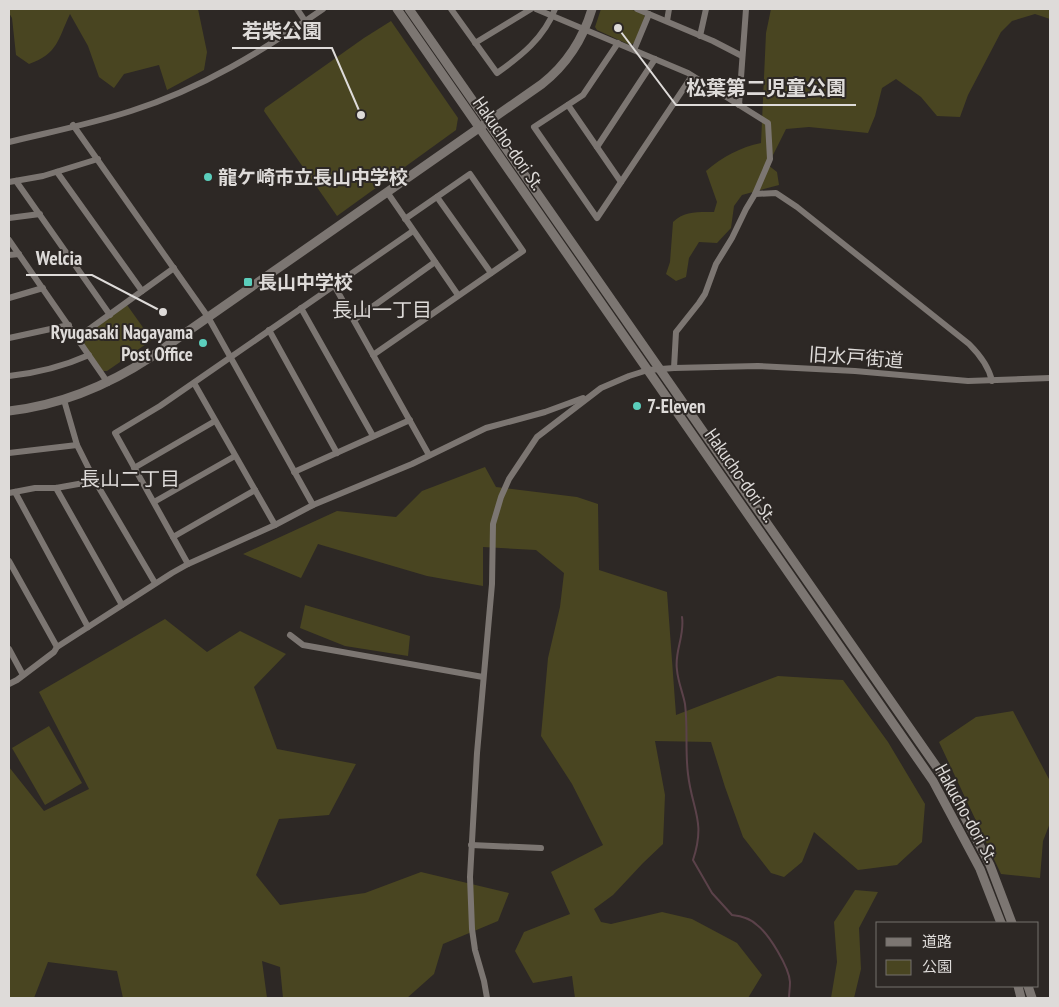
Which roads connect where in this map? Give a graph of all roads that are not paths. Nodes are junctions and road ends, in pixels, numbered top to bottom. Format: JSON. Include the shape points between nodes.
{"nodes":[{"id":1,"x":297,"y":9,"type":"edge"},
{"id":2,"x":323,"y":9,"type":"edge"},
{"id":3,"x":397,"y":9,"type":"edge"},
{"id":4,"x":409,"y":9,"type":"edge"},
{"id":5,"x":531,"y":9,"type":"edge"},
{"id":6,"x":536,"y":9,"type":"edge"},
{"id":7,"x":592,"y":9,"type":"edge"},
{"id":8,"x":637,"y":9,"type":"edge"},
{"id":9,"x":670,"y":9,"type":"edge"},
{"id":10,"x":706,"y":9,"type":"edge"},
{"id":11,"x":746,"y":9,"type":"edge"},
{"id":12,"x":454,"y":10,"type":"edge"},
{"id":13,"x":554,"y":12,"type":"edge"},
{"id":14,"x":650,"y":14,"type":"junction"},
{"id":15,"x":305,"y":21,"type":"junction"},
{"id":16,"x":666,"y":21,"type":"junction"},
{"id":17,"x":585,"y":29,"type":"junction"},
{"id":18,"x":700,"y":36,"type":"junction"},
{"id":19,"x":475,"y":43,"type":"junction"},
{"id":20,"x":618,"y":44,"type":"junction"},
{"id":21,"x":634,"y":50,"type":"junction"},
{"id":22,"x":742,"y":56,"type":"junction"},
{"id":23,"x":655,"y":59,"type":"junction"},
{"id":24,"x":692,"y":76,"type":"junction"},
{"id":25,"x":568,"y":105,"type":"junction"},
{"id":26,"x":739,"y":105,"type":"junction"},
{"id":27,"x":488,"y":122,"type":"junction"},
{"id":28,"x":74,"y":126,"type":"junction"},
{"id":29,"x":479,"y":128,"type":"junction"},
{"id":30,"x":9,"y":142,"type":"edge"},
{"id":31,"x":597,"y":147,"type":"junction"},
{"id":32,"x":98,"y":159,"type":"junction"},
{"id":33,"x":57,"y":172,"type":"junction"},
{"id":34,"x":16,"y":181,"type":"junction"},
{"id":35,"x":9,"y":182,"type":"edge"},
{"id":36,"x":621,"y":182,"type":"junction"},
{"id":37,"x":386,"y":192,"type":"junction"},
{"id":38,"x":755,"y":194,"type":"junction"},
{"id":39,"x":437,"y":196,"type":"junction"},
{"id":40,"x":40,"y":214,"type":"junction"},
{"id":41,"x":9,"y":218,"type":"edge"},
{"id":42,"x":405,"y":219,"type":"junction"},
{"id":43,"x":413,"y":231,"type":"junction"},
{"id":44,"x":9,"y":240,"type":"edge"},
{"id":45,"x":19,"y":254,"type":"junction"},
{"id":46,"x":9,"y":256,"type":"edge"},
{"id":47,"x":435,"y":262,"type":"junction"},
{"id":48,"x":174,"y":268,"type":"junction"},
{"id":49,"x":490,"y":273,"type":"junction"},
{"id":50,"x":334,"y":285,"type":"junction"},
{"id":51,"x":43,"y":288,"type":"junction"},
{"id":52,"x":142,"y":291,"type":"junction"},
{"id":53,"x":458,"y":295,"type":"junction"},
{"id":54,"x":9,"y":298,"type":"edge"},
{"id":55,"x":301,"y":308,"type":"junction"},
{"id":56,"x":110,"y":314,"type":"junction"},
{"id":57,"x":208,"y":317,"type":"junction"},
{"id":58,"x":354,"y":320,"type":"junction"},
{"id":59,"x":69,"y":325,"type":"junction"},
{"id":60,"x":269,"y":330,"type":"junction"},
{"id":61,"x":9,"y":338,"type":"edge"},
{"id":62,"x":77,"y":338,"type":"junction"},
{"id":63,"x":89,"y":355,"type":"junction"},
{"id":64,"x":373,"y":355,"type":"junction"},
{"id":65,"x":231,"y":356,"type":"junction"},
{"id":66,"x":674,"y":368,"type":"junction"},
{"id":67,"x":660,"y":369,"type":"junction"},
{"id":68,"x":648,"y":370,"type":"junction"},
{"id":69,"x":9,"y":376,"type":"edge"},
{"id":70,"x":1050,"y":378,"type":"edge"},
{"id":71,"x":992,"y":381,"type":"junction"},
{"id":72,"x":108,"y":383,"type":"junction"},
{"id":73,"x":194,"y":383,"type":"junction"},
{"id":74,"x":589,"y":396,"type":"junction"},
{"id":75,"x":64,"y":400,"type":"junction"},
{"id":76,"x":9,"y":411,"type":"edge"},
{"id":77,"x":410,"y":420,"type":"junction"},
{"id":78,"x":215,"y":421,"type":"junction"},
{"id":79,"x":374,"y":436,"type":"junction"},
{"id":80,"x":77,"y":445,"type":"junction"},
{"id":81,"x":9,"y":453,"type":"edge"},
{"id":82,"x":337,"y":453,"type":"junction"},
{"id":83,"x":429,"y":455,"type":"junction"},
{"id":84,"x":235,"y":456,"type":"junction"},
{"id":85,"x":134,"y":468,"type":"junction"},
{"id":86,"x":294,"y":472,"type":"junction"},
{"id":87,"x":95,"y":481,"type":"junction"},
{"id":88,"x":56,"y":488,"type":"junction"},
{"id":89,"x":255,"y":490,"type":"junction"},
{"id":90,"x":12,"y":492,"type":"edge"},
{"id":91,"x":154,"y":502,"type":"junction"},
{"id":92,"x":312,"y":505,"type":"junction"},
{"id":93,"x":275,"y":525,"type":"junction"},
{"id":94,"x":173,"y":537,"type":"junction"},
{"id":95,"x":9,"y":562,"type":"edge"},
{"id":96,"x":188,"y":564,"type":"junction"},
{"id":97,"x":155,"y":584,"type":"junction"},
{"id":98,"x":122,"y":605,"type":"junction"},
{"id":99,"x":88,"y":627,"type":"junction"},
{"id":100,"x":290,"y":635,"type":"dead end"},
{"id":101,"x":57,"y":647,"type":"junction"},
{"id":102,"x":9,"y":648,"type":"edge"},
{"id":103,"x":23,"y":675,"type":"junction"},
{"id":104,"x":483,"y":676,"type":"junction"},
{"id":105,"x":9,"y":684,"type":"edge"},
{"id":106,"x":471,"y":845,"type":"junction"},
{"id":107,"x":541,"y":848,"type":"dead end"},
{"id":108,"x":1001,"y":922,"type":"edge"},
{"id":109,"x":1012,"y":922,"type":"edge"},
{"id":110,"x":487,"y":998,"type":"edge"}],
"edges":[{"from":1,"to":15,"type":"street"},
{"from":2,"to":15,"type":"street"},
{"from":3,"to":29,"type":"main road","name":"Hakucho-dori St."},
{"from":4,"to":27,"type":"main road","name":"Hakucho-dori St."},
{"from":5,"to":19,"type":"street"},
{"from":6,"to":13,"type":"street"},
{"from":7,"to":17,"type":"main road"},
{"from":8,"to":14,"type":"street"},
{"from":9,"to":16,"type":"street"},
{"from":10,"to":18,"type":"street"},
{"from":11,"to":22,"type":"street"},
{"from":12,"to":19,"type":"street"},
{"from":13,"to":17,"type":"street"},
{"from":13,"to":19,"type":"street","via":[[533,45],[497,73]]},
{"from":14,"to":16,"type":"street"},
{"from":14,"to":21,"type":"street"},
{"from":15,"to":28,"type":"street","via":[[232,67],[185,91],[133,111]]},
{"from":16,"to":18,"type":"street"},
{"from":17,"to":20,"type":"street"},
{"from":17,"to":27,"type":"main road","via":[[569,57],[551,77]]},
{"from":18,"to":22,"type":"street"},
{"from":20,"to":21,"type":"street"},
{"from":20,"to":25,"type":"street","via":[[583,95]]},
{"from":21,"to":23,"type":"street"},
{"from":22,"to":26,"type":"street"},
{"from":23,"to":24,"type":"street"},
{"from":23,"to":31,"type":"street"},
{"from":24,"to":26,"type":"street"},
{"from":24,"to":36,"type":"street"},
{"from":25,"to":31,"type":"street"},
{"from":25,"to":36,"type":"street","via":[[534,127],[597,218]]},
{"from":26,"to":38,"type":"street","via":[[768,124],[770,159]]},
{"from":27,"to":29,"type":"main road"},
{"from":27,"to":67,"type":"main road","name":"Hakucho-dori St."},
{"from":28,"to":30,"type":"street"},
{"from":28,"to":32,"type":"street"},
{"from":29,"to":37,"type":"main road"},
{"from":29,"to":68,"type":"main road","name":"Hakucho-dori St."},
{"from":31,"to":36,"type":"street"},
{"from":32,"to":33,"type":"street"},
{"from":32,"to":48,"type":"street"},
{"from":33,"to":34,"type":"street"},
{"from":33,"to":52,"type":"street"},
{"from":34,"to":35,"type":"street"},
{"from":34,"to":40,"type":"street"},
{"from":37,"to":42,"type":"street"},
{"from":37,"to":57,"type":"main road"},
{"from":38,"to":66,"type":"street","via":[[716,264],[706,294],[676,332]]},
{"from":38,"to":71,"type":"street","via":[[776,193],[797,207],[969,344],[985,365]]},
{"from":39,"to":42,"type":"street"},
{"from":39,"to":49,"type":"street"},
{"from":39,"to":49,"type":"street","via":[[470,174],[523,251]]},
{"from":40,"to":41,"type":"street"},
{"from":40,"to":56,"type":"street"},
{"from":42,"to":43,"type":"street"},
{"from":43,"to":47,"type":"street"},
{"from":43,"to":50,"type":"street"},
{"from":44,"to":45,"type":"street"},
{"from":45,"to":46,"type":"street"},
{"from":45,"to":51,"type":"street"},
{"from":47,"to":53,"type":"street"},
{"from":47,"to":58,"type":"street"},
{"from":48,"to":52,"type":"street"},
{"from":48,"to":57,"type":"street"},
{"from":49,"to":53,"type":"street"},
{"from":50,"to":55,"type":"street"},
{"from":50,"to":58,"type":"street"},
{"from":51,"to":54,"type":"street"},
{"from":51,"to":59,"type":"street"},
{"from":52,"to":56,"type":"street"},
{"from":53,"to":64,"type":"street"},
{"from":55,"to":60,"type":"street"},
{"from":55,"to":79,"type":"street"},
{"from":56,"to":62,"type":"street"},
{"from":57,"to":65,"type":"street"},
{"from":57,"to":72,"type":"main road"},
{"from":58,"to":64,"type":"street"},
{"from":59,"to":61,"type":"street"},
{"from":59,"to":62,"type":"street"},
{"from":60,"to":65,"type":"street"},
{"from":60,"to":82,"type":"street"},
{"from":62,"to":63,"type":"street"},
{"from":63,"to":69,"type":"street","via":[[65,366]]},
{"from":63,"to":72,"type":"street"},
{"from":64,"to":77,"type":"street"},
{"from":65,"to":73,"type":"street"},
{"from":65,"to":86,"type":"street"},
{"from":66,"to":67,"type":"street","name":"旧水戸街道"},
{"from":66,"to":71,"type":"street","name":"旧水戸街道","via":[[768,367]]},
{"from":67,"to":68,"type":"street","name":"旧水戸街道"},
{"from":67,"to":109,"type":"main road","name":"Hakucho-dori St.","via":[[943,776],[990,865]]},
{"from":68,"to":74,"type":"street","name":"旧水戸街道"},
{"from":68,"to":108,"type":"main road","name":"Hakucho-dori St.","via":[[933,781],[980,869]]},
{"from":70,"to":71,"type":"street","name":"旧水戸街道"},
{"from":72,"to":75,"type":"main road"},
{"from":73,"to":78,"type":"street"},
{"from":73,"to":85,"type":"street","via":[[115,433]]},
{"from":74,"to":83,"type":"street","via":[[486,428]]},
{"from":74,"to":104,"type":"street","via":[[537,437],[519,462],[501,497],[493,524],[492,584]]},
{"from":75,"to":76,"type":"main road"},
{"from":75,"to":80,"type":"street"},
{"from":77,"to":79,"type":"street"},
{"from":77,"to":83,"type":"street"},
{"from":78,"to":84,"type":"street"},
{"from":78,"to":85,"type":"street"},
{"from":79,"to":82,"type":"street"},
{"from":80,"to":81,"type":"street"},
{"from":80,"to":87,"type":"street"},
{"from":82,"to":86,"type":"street"},
{"from":83,"to":92,"type":"street"},
{"from":84,"to":89,"type":"street"},
{"from":84,"to":91,"type":"street"},
{"from":85,"to":91,"type":"street"},
{"from":86,"to":92,"type":"street"},
{"from":87,"to":88,"type":"street"},
{"from":87,"to":97,"type":"street"},
{"from":88,"to":90,"type":"street"},
{"from":88,"to":98,"type":"street"},
{"from":89,"to":93,"type":"street"},
{"from":89,"to":94,"type":"street"},
{"from":90,"to":99,"type":"street"},
{"from":91,"to":94,"type":"street"},
{"from":92,"to":93,"type":"street"},
{"from":93,"to":96,"type":"street"},
{"from":94,"to":96,"type":"street"},
{"from":95,"to":101,"type":"street"},
{"from":96,"to":97,"type":"street"},
{"from":97,"to":98,"type":"street"},
{"from":98,"to":99,"type":"street"},
{"from":99,"to":101,"type":"street"},
{"from":100,"to":104,"type":"street","via":[[303,644]]},
{"from":101,"to":103,"type":"street"},
{"from":102,"to":103,"type":"street"},
{"from":103,"to":105,"type":"street"},
{"from":104,"to":106,"type":"street"},
{"from":106,"to":107,"type":"street"},
{"from":106,"to":110,"type":"street","via":[[471,919]]}]}
